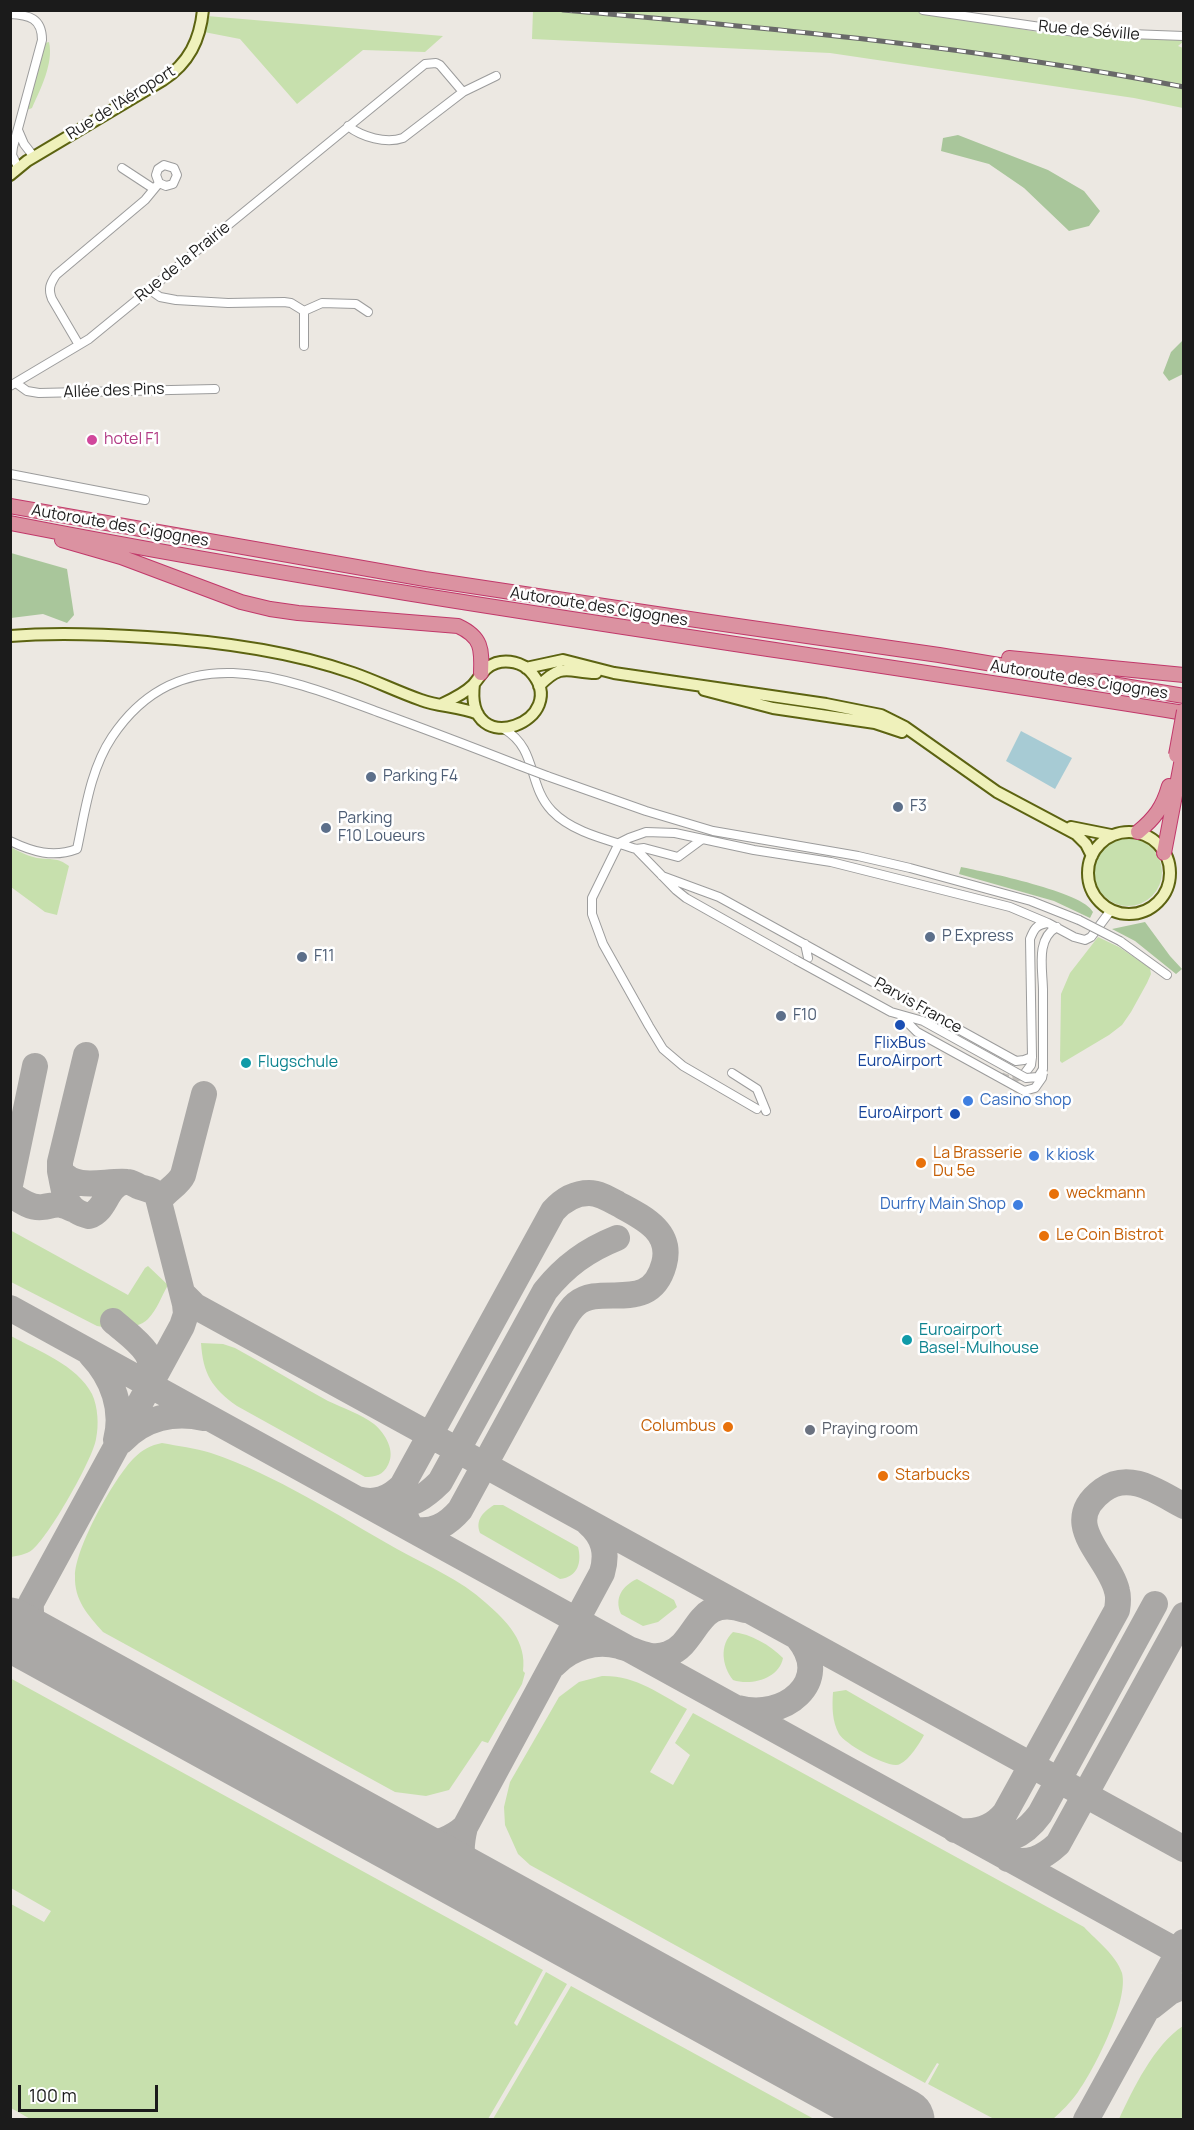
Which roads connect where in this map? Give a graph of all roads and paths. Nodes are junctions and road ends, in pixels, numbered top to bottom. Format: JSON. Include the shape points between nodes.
{"nodes":[{"id":1,"x":203,"y":10,"type":"edge"},
{"id":2,"x":923,"y":10,"type":"edge"},
{"id":3,"x":10,"y":14,"type":"edge"},
{"id":4,"x":1184,"y":36,"type":"edge"},
{"id":5,"x":496,"y":76,"type":"dead end"},
{"id":6,"x":463,"y":92,"type":"junction"},
{"id":7,"x":348,"y":126,"type":"junction"},
{"id":8,"x":18,"y":130,"type":"junction"},
{"id":9,"x":24,"y":144,"type":"junction"},
{"id":10,"x":12,"y":147,"type":"edge"},
{"id":11,"x":34,"y":157,"type":"junction"},
{"id":12,"x":122,"y":168,"type":"dead end"},
{"id":13,"x":14,"y":171,"type":"edge"},
{"id":14,"x":150,"y":290,"type":"junction"},
{"id":15,"x":304,"y":311,"type":"junction"},
{"id":16,"x":368,"y":312,"type":"dead end"},
{"id":17,"x":79,"y":345,"type":"junction"},
{"id":18,"x":304,"y":346,"type":"dead end"},
{"id":19,"x":13,"y":385,"type":"edge"},
{"id":20,"x":214,"y":388,"type":"dead end"},
{"id":21,"x":10,"y":474,"type":"edge"},
{"id":22,"x":145,"y":500,"type":"dead end"},
{"id":23,"x":10,"y":506,"type":"edge"},
{"id":24,"x":10,"y":523,"type":"edge"},
{"id":25,"x":33,"y":527,"type":"junction"},
{"id":26,"x":10,"y":636,"type":"edge"},
{"id":27,"x":939,"y":655,"type":"junction"},
{"id":28,"x":526,"y":668,"type":"junction"},
{"id":29,"x":615,"y":673,"type":"junction"},
{"id":30,"x":1184,"y":675,"type":"edge"},
{"id":31,"x":477,"y":679,"type":"junction"},
{"id":32,"x":684,"y":683,"type":"junction"},
{"id":33,"x":539,"y":686,"type":"junction"},
{"id":34,"x":1184,"y":696,"type":"edge"},
{"id":35,"x":442,"y":704,"type":"junction"},
{"id":36,"x":826,"y":704,"type":"junction"},
{"id":37,"x":1184,"y":712,"type":"edge"},
{"id":38,"x":807,"y":713,"type":"junction"},
{"id":39,"x":478,"y":714,"type":"junction"},
{"id":40,"x":504,"y":729,"type":"junction"},
{"id":41,"x":924,"y":742,"type":"junction"},
{"id":42,"x":1181,"y":753,"type":"edge"},
{"id":43,"x":1057,"y":822,"type":"junction"},
{"id":44,"x":1138,"y":832,"type":"junction"},
{"id":45,"x":1111,"y":835,"type":"junction"},
{"id":46,"x":701,"y":840,"type":"junction"},
{"id":47,"x":10,"y":841,"type":"edge"},
{"id":48,"x":619,"y":843,"type":"junction"},
{"id":49,"x":636,"y":849,"type":"junction"},
{"id":50,"x":1164,"y":853,"type":"junction"},
{"id":51,"x":1092,"y":856,"type":"junction"},
{"id":52,"x":662,"y":876,"type":"junction"},
{"id":53,"x":1111,"y":910,"type":"junction"},
{"id":54,"x":1048,"y":923,"type":"junction"},
{"id":55,"x":1057,"y":927,"type":"junction"},
{"id":56,"x":805,"y":944,"type":"junction"},
{"id":57,"x":808,"y":958,"type":"dead end"},
{"id":58,"x":1167,"y":975,"type":"dead end"},
{"id":59,"x":900,"y":1014,"type":"junction"},
{"id":60,"x":1032,"y":1057,"type":"junction"},
{"id":61,"x":1044,"y":1069,"type":"junction"},
{"id":62,"x":732,"y":1073,"type":"dead end"},
{"id":63,"x":1025,"y":1073,"type":"dead end"},
{"id":64,"x":757,"y":1109,"type":"dead end"},
{"id":65,"x":766,"y":1111,"type":"dead end"}],
"edges":[{"from":1,"to":11,"type":"street","name":"Rue de l'Aéroport","via":[[197,42],[178,69]]},
{"from":2,"to":4,"type":"street","name":"Rue de Séville","via":[[1075,32]]},
{"from":3,"to":8,"type":"street","via":[[34,18],[42,32]]},
{"from":5,"to":6,"type":"street"},
{"from":6,"to":7,"type":"street","via":[[397,141],[385,141]]},
{"from":6,"to":7,"type":"street","name":"Rue de la Prairie","via":[[440,65],[425,64]]},
{"from":7,"to":14,"type":"street","name":"Rue de la Prairie"},
{"from":8,"to":9,"type":"street"},
{"from":8,"to":10,"type":"street"},
{"from":9,"to":10,"type":"street"},
{"from":9,"to":11,"type":"street"},
{"from":10,"to":13,"type":"street"},
{"from":11,"to":13,"type":"street","name":"Rue de l'Aéroport"},
{"from":12,"to":17,"type":"street","via":[[156,186],[51,282],[49,293]]},
{"from":14,"to":15,"type":"street","via":[[166,299],[284,302]]},
{"from":14,"to":17,"type":"street","name":"Rue de la Prairie"},
{"from":15,"to":16,"type":"street","via":[[322,303],[356,304]]},
{"from":15,"to":18,"type":"street"},
{"from":17,"to":19,"type":"street","name":"Rue de la Prairie"},
{"from":19,"to":20,"type":"street","name":"Allée des Pins","via":[[39,393]]},
{"from":21,"to":22,"type":"street"},
{"from":23,"to":27,"type":"highway","name":"Autoroute des Cigognes","via":[[425,579]]},
{"from":24,"to":25,"type":"highway","name":"Autoroute des Cigognes"},
{"from":25,"to":31,"type":"highway","via":[[67,542],[270,609],[458,626],[478,640],[482,654]]},
{"from":25,"to":37,"type":"highway","name":"Autoroute des Cigognes","via":[[422,596]]},
{"from":26,"to":35,"type":"street","via":[[54,632],[114,634],[252,648],[353,673],[422,701]]},
{"from":27,"to":30,"type":"highway"},
{"from":27,"to":34,"type":"highway","name":"Autoroute des Cigognes"},
{"from":28,"to":29,"type":"street","via":[[563,660]]},
{"from":28,"to":31,"type":"street","via":[[498,663]]},
{"from":28,"to":33,"type":"street"},
{"from":29,"to":32,"type":"street"},
{"from":29,"to":33,"type":"street","via":[[560,670]]},
{"from":31,"to":35,"type":"street","via":[[464,692]]},
{"from":31,"to":39,"type":"street","via":[[474,704]]},
{"from":32,"to":36,"type":"street"},
{"from":32,"to":38,"type":"street","via":[[773,708]]},
{"from":33,"to":40,"type":"street","via":[[538,706],[533,715],[524,723]]},
{"from":35,"to":39,"type":"street"},
{"from":36,"to":38,"type":"street"},
{"from":36,"to":41,"type":"street","via":[[881,715]]},
{"from":37,"to":42,"type":"highway","bridge":true},
{"from":38,"to":41,"type":"street","via":[[875,723]]},
{"from":39,"to":40,"type":"street","via":[[494,727]]},
{"from":40,"to":48,"type":"street","via":[[522,743],[537,785],[552,811],[586,832]]},
{"from":41,"to":43,"type":"street","via":[[997,792]]},
{"from":42,"to":44,"type":"highway","via":[[1160,811]]},
{"from":42,"to":50,"type":"highway"},
{"from":43,"to":45,"type":"street"},
{"from":43,"to":51,"type":"street","via":[[1082,839]]},
{"from":44,"to":45,"type":"street"},
{"from":44,"to":50,"type":"street","via":[[1154,840]]},
{"from":45,"to":51,"type":"street"},
{"from":46,"to":48,"type":"street","via":[[675,833],[646,832]]},
{"from":46,"to":49,"type":"street","via":[[678,857]]},
{"from":46,"to":54,"type":"street","via":[[893,876],[1010,907]]},
{"from":47,"to":58,"type":"street","bridge":true,"via":[[60,855],[77,849],[98,763],[111,738],[138,707],[168,686],[193,676],[223,672],[258,674],[309,686],[548,776],[713,831],[858,856],[1031,901],[1120,941]]},
{"from":48,"to":49,"type":"street"},
{"from":48,"to":64,"type":"street","via":[[590,904],[603,944],[663,1048],[683,1066]]},
{"from":49,"to":52,"type":"street"},
{"from":50,"to":53,"type":"street","via":[[1169,860],[1170,881],[1160,901],[1138,914]]},
{"from":51,"to":53,"type":"street","via":[[1090,887]]},
{"from":52,"to":56,"type":"street","name":"Parvis France","via":[[719,897]]},
{"from":52,"to":59,"type":"street","bridge":true,"via":[[686,898]]},
{"from":53,"to":55,"type":"street","via":[[1085,940]]},
{"from":54,"to":55,"type":"street"},
{"from":54,"to":60,"type":"street","via":[[1038,925],[1030,939]]},
{"from":55,"to":61,"type":"street","bridge":true,"via":[[1042,943]]},
{"from":56,"to":57,"type":"street"},
{"from":56,"to":60,"type":"street","name":"Parvis France","via":[[1016,1061]]},
{"from":59,"to":61,"type":"street","bridge":true,"via":[[923,1021],[1026,1078],[1038,1077]]},
{"from":59,"to":61,"type":"street","bridge":true,"via":[[916,1032],[1024,1091],[1035,1088]]},
{"from":60,"to":63,"type":"street"},
{"from":62,"to":65,"type":"street","via":[[757,1089]]}]}
